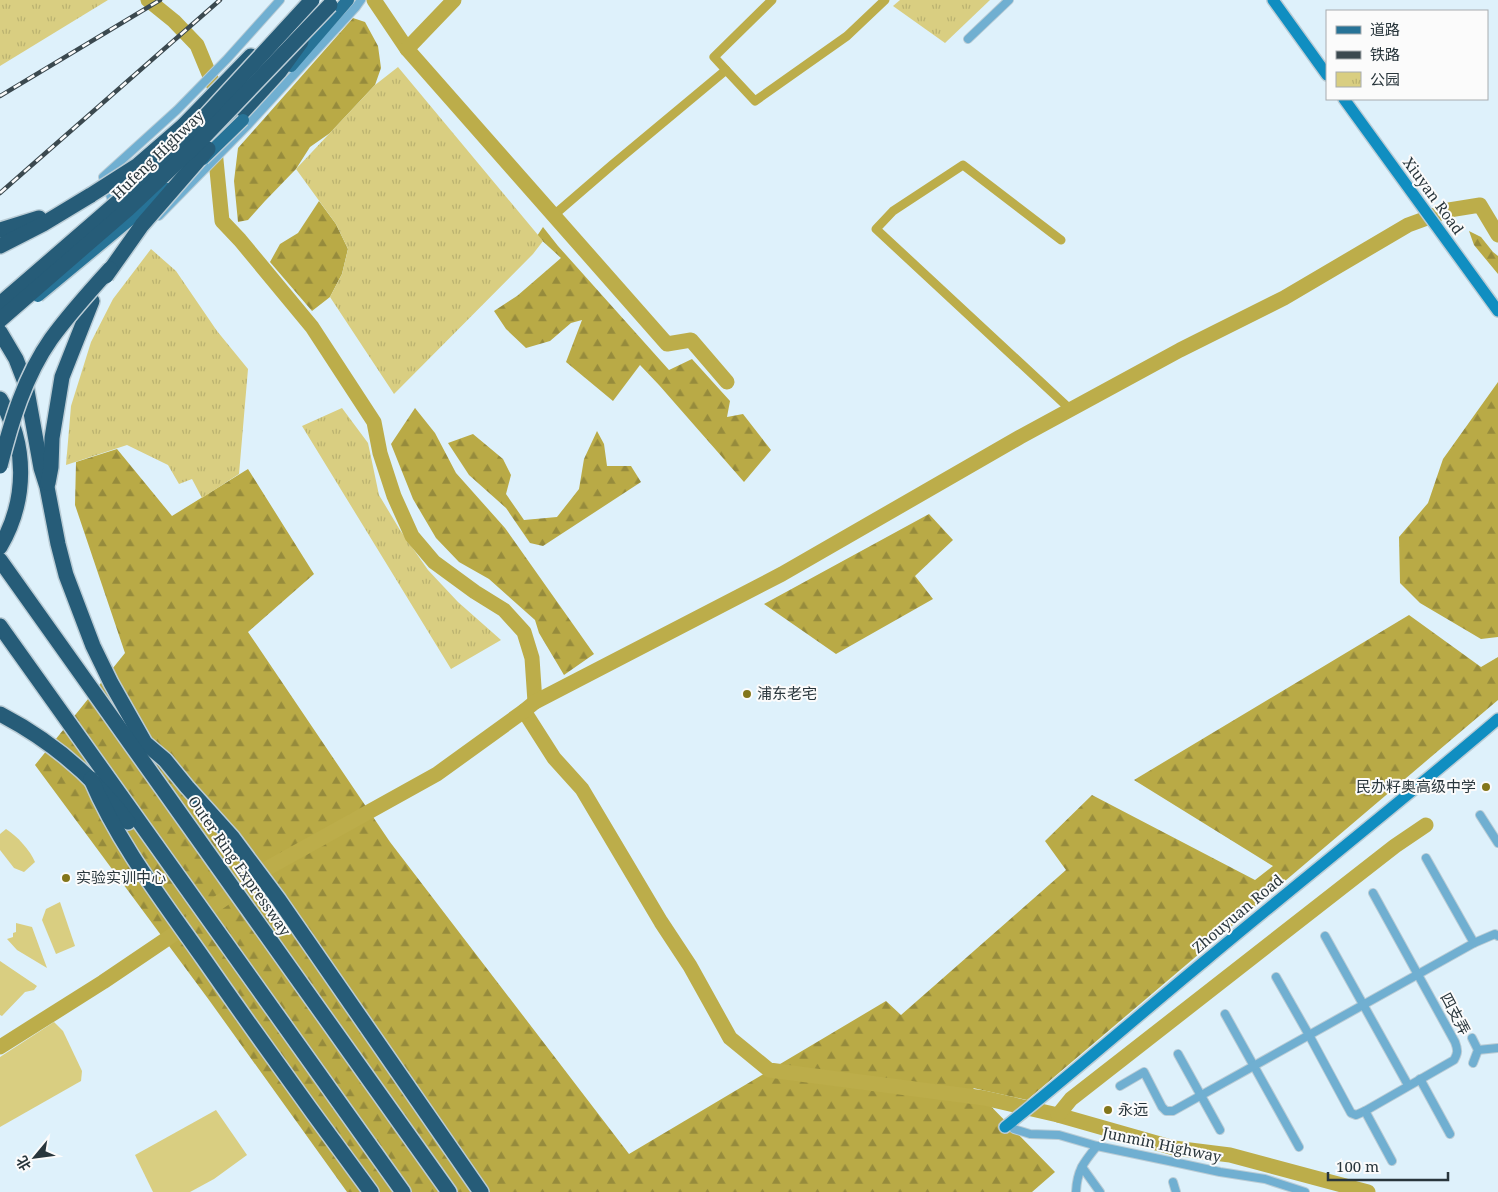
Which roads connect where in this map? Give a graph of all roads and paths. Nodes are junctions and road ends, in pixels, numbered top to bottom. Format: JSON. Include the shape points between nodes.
{"nodes":[{"id":1,"x":280,"y":0,"type":"edge"},
{"id":2,"x":312,"y":0,"type":"edge"},
{"id":3,"x":348,"y":0,"type":"edge"},
{"id":4,"x":361,"y":0,"type":"edge"},
{"id":5,"x":1009,"y":0,"type":"edge"},
{"id":6,"x":1273,"y":0,"type":"edge"},
{"id":7,"x":327,"y":2,"type":"edge"},
{"id":8,"x":968,"y":39,"type":"dead end"},
{"id":9,"x":1326,"y":74,"type":"edge"},
{"id":10,"x":1345,"y":100,"type":"edge"},
{"id":11,"x":245,"y":123,"type":"junction"},
{"id":12,"x":193,"y":174,"type":"junction"},
{"id":13,"x":91,"y":195,"type":"junction"},
{"id":14,"x":0,"y":230,"type":"edge"},
{"id":15,"x":0,"y":246,"type":"edge"},
{"id":16,"x":110,"y":268,"type":"junction"},
{"id":17,"x":0,"y":298,"type":"edge"},
{"id":18,"x":0,"y":304,"type":"edge"},
{"id":19,"x":1498,"y":311,"type":"edge"},
{"id":20,"x":0,"y":320,"type":"edge"},
{"id":21,"x":0,"y":330,"type":"edge"},
{"id":22,"x":0,"y":399,"type":"edge"},
{"id":23,"x":0,"y":466,"type":"edge"},
{"id":24,"x":47,"y":487,"type":"junction"},
{"id":25,"x":0,"y":547,"type":"edge"},
{"id":26,"x":0,"y":560,"type":"edge"},
{"id":27,"x":0,"y":626,"type":"edge"},
{"id":28,"x":0,"y":714,"type":"edge"},
{"id":29,"x":1498,"y":719,"type":"edge"},
{"id":30,"x":145,"y":743,"type":"junction"},
{"id":31,"x":148,"y":769,"type":"junction"},
{"id":32,"x":90,"y":779,"type":"junction"},
{"id":33,"x":1480,"y":815,"type":"dead end"},
{"id":34,"x":153,"y":841,"type":"junction"},
{"id":35,"x":1498,"y":844,"type":"edge"},
{"id":36,"x":1426,"y":858,"type":"dead end"},
{"id":37,"x":1373,"y":893,"type":"dead end"},
{"id":38,"x":1325,"y":936,"type":"dead end"},
{"id":39,"x":1498,"y":936,"type":"edge"},
{"id":40,"x":1474,"y":944,"type":"junction"},
{"id":41,"x":1418,"y":974,"type":"junction"},
{"id":42,"x":1276,"y":977,"type":"dead end"},
{"id":43,"x":1362,"y":1005,"type":"junction"},
{"id":44,"x":1225,"y":1014,"type":"dead end"},
{"id":45,"x":1309,"y":1035,"type":"junction"},
{"id":46,"x":1472,"y":1038,"type":"dead end"},
{"id":47,"x":1498,"y":1048,"type":"edge"},
{"id":48,"x":1478,"y":1050,"type":"junction"},
{"id":49,"x":1178,"y":1054,"type":"dead end"},
{"id":50,"x":1473,"y":1063,"type":"dead end"},
{"id":51,"x":1255,"y":1066,"type":"junction"},
{"id":52,"x":1420,"y":1079,"type":"junction"},
{"id":53,"x":1408,"y":1085,"type":"junction"},
{"id":54,"x":1120,"y":1086,"type":"dead end"},
{"id":55,"x":1200,"y":1095,"type":"junction"},
{"id":56,"x":1366,"y":1111,"type":"junction"},
{"id":57,"x":1009,"y":1128,"type":"joint"},
{"id":58,"x":1220,"y":1130,"type":"dead end"},
{"id":59,"x":1450,"y":1134,"type":"dead end"},
{"id":60,"x":1098,"y":1146,"type":"junction"},
{"id":61,"x":1299,"y":1147,"type":"dead end"},
{"id":62,"x":1392,"y":1161,"type":"dead end"},
{"id":63,"x":1082,"y":1167,"type":"junction"},
{"id":64,"x":1174,"y":1182,"type":"dead end"},
{"id":65,"x":371,"y":1192,"type":"edge"},
{"id":66,"x":402,"y":1192,"type":"edge"},
{"id":67,"x":449,"y":1192,"type":"edge"},
{"id":68,"x":481,"y":1192,"type":"edge"},
{"id":69,"x":1076,"y":1192,"type":"edge"},
{"id":70,"x":1100,"y":1192,"type":"edge"},
{"id":71,"x":1176,"y":1192,"type":"edge"},
{"id":72,"x":1305,"y":1192,"type":"edge"}],
"edges":[{"from":1,"to":12,"type":"street","via":[[177,110],[103,177],[116,210],[142,233]]},
{"from":2,"to":13,"type":"highway","bridge":true,"via":[[250,57],[183,126],[138,165]]},
{"from":2,"to":18,"type":"highway","name":"Hufeng Highway","bridge":true,"via":[[189,134],[120,200]]},
{"from":3,"to":11,"type":"main road"},
{"from":4,"to":11,"type":"street"},
{"from":5,"to":8,"type":"street"},
{"from":6,"to":9,"type":"street"},
{"from":7,"to":12,"type":"highway","bridge":true,"via":[[279,72]]},
{"from":7,"to":17,"type":"main road","bridge":true,"via":[[163,155]]},
{"from":7,"to":20,"type":"highway","name":"Hufeng Highway","bridge":true,"via":[[191,149],[128,209]]},
{"from":10,"to":19,"type":"street","name":"Xiuyan Road"},
{"from":11,"to":12,"type":"main road","bridge":true},
{"from":12,"to":16,"type":"highway","bridge":true,"via":[[142,225]]},
{"from":12,"to":21,"type":"main road","bridge":true},
{"from":13,"to":14,"type":"highway","via":[[40,218]]},
{"from":13,"to":15,"type":"highway"},
{"from":16,"to":23,"type":"highway","bridge":true,"via":[[51,340],[30,376],[14,416]]},
{"from":16,"to":24,"type":"highway","bridge":true,"via":[[84,319],[62,377]]},
{"from":21,"to":24,"type":"highway","via":[[26,384]]},
{"from":22,"to":25,"type":"highway","via":[[17,436],[21,478],[17,509]]},
{"from":24,"to":30,"type":"highway","via":[[58,544],[78,608],[111,683]]},
{"from":26,"to":31,"type":"highway","name":"Outer Ring Expressway"},
{"from":27,"to":34,"type":"highway"},
{"from":28,"to":32,"type":"highway","via":[[49,744]]},
{"from":29,"to":57,"type":"street","name":"Zhouyuan Road","via":[[1164,994]]},
{"from":30,"to":31,"type":"highway"},
{"from":30,"to":68,"type":"highway","via":[[165,760],[246,853]]},
{"from":31,"to":67,"type":"highway","name":"Outer Ring Expressway"},
{"from":32,"to":34,"type":"highway","via":[[136,832]]},
{"from":32,"to":65,"type":"highway","via":[[102,805],[166,905]]},
{"from":33,"to":35,"type":"street"},
{"from":34,"to":66,"type":"highway"},
{"from":36,"to":40,"type":"street"},
{"from":37,"to":41,"type":"street","name":"四支弄"},
{"from":38,"to":43,"type":"street"},
{"from":39,"to":40,"type":"street","via":[[1495,934]]},
{"from":40,"to":41,"type":"street"},
{"from":41,"to":43,"type":"street"},
{"from":41,"to":52,"type":"street","name":"四支弄","via":[[1458,1048],[1454,1060]]},
{"from":42,"to":45,"type":"street"},
{"from":43,"to":45,"type":"street"},
{"from":43,"to":53,"type":"street"},
{"from":44,"to":51,"type":"street"},
{"from":45,"to":51,"type":"street"},
{"from":45,"to":56,"type":"street","via":[[1351,1113],[1356,1115]]},
{"from":46,"to":48,"type":"street"},
{"from":47,"to":48,"type":"street"},
{"from":48,"to":50,"type":"street"},
{"from":49,"to":55,"type":"street"},
{"from":51,"to":55,"type":"street"},
{"from":51,"to":61,"type":"street"},
{"from":52,"to":53,"type":"street","name":"四支弄"},
{"from":52,"to":59,"type":"street"},
{"from":53,"to":56,"type":"street","name":"四支弄"},
{"from":54,"to":55,"type":"street","via":[[1144,1072],[1166,1111]]},
{"from":55,"to":58,"type":"street"},
{"from":56,"to":62,"type":"street"},
{"from":57,"to":60,"type":"street","name":"Junmin Highway","via":[[1030,1134],[1058,1135]]},
{"from":60,"to":63,"type":"street"},
{"from":60,"to":72,"type":"street","name":"Junmin Highway","via":[[1265,1179]]},
{"from":63,"to":69,"type":"street","via":[[1077,1177]]},
{"from":63,"to":70,"type":"street"},
{"from":64,"to":71,"type":"street"}]}
